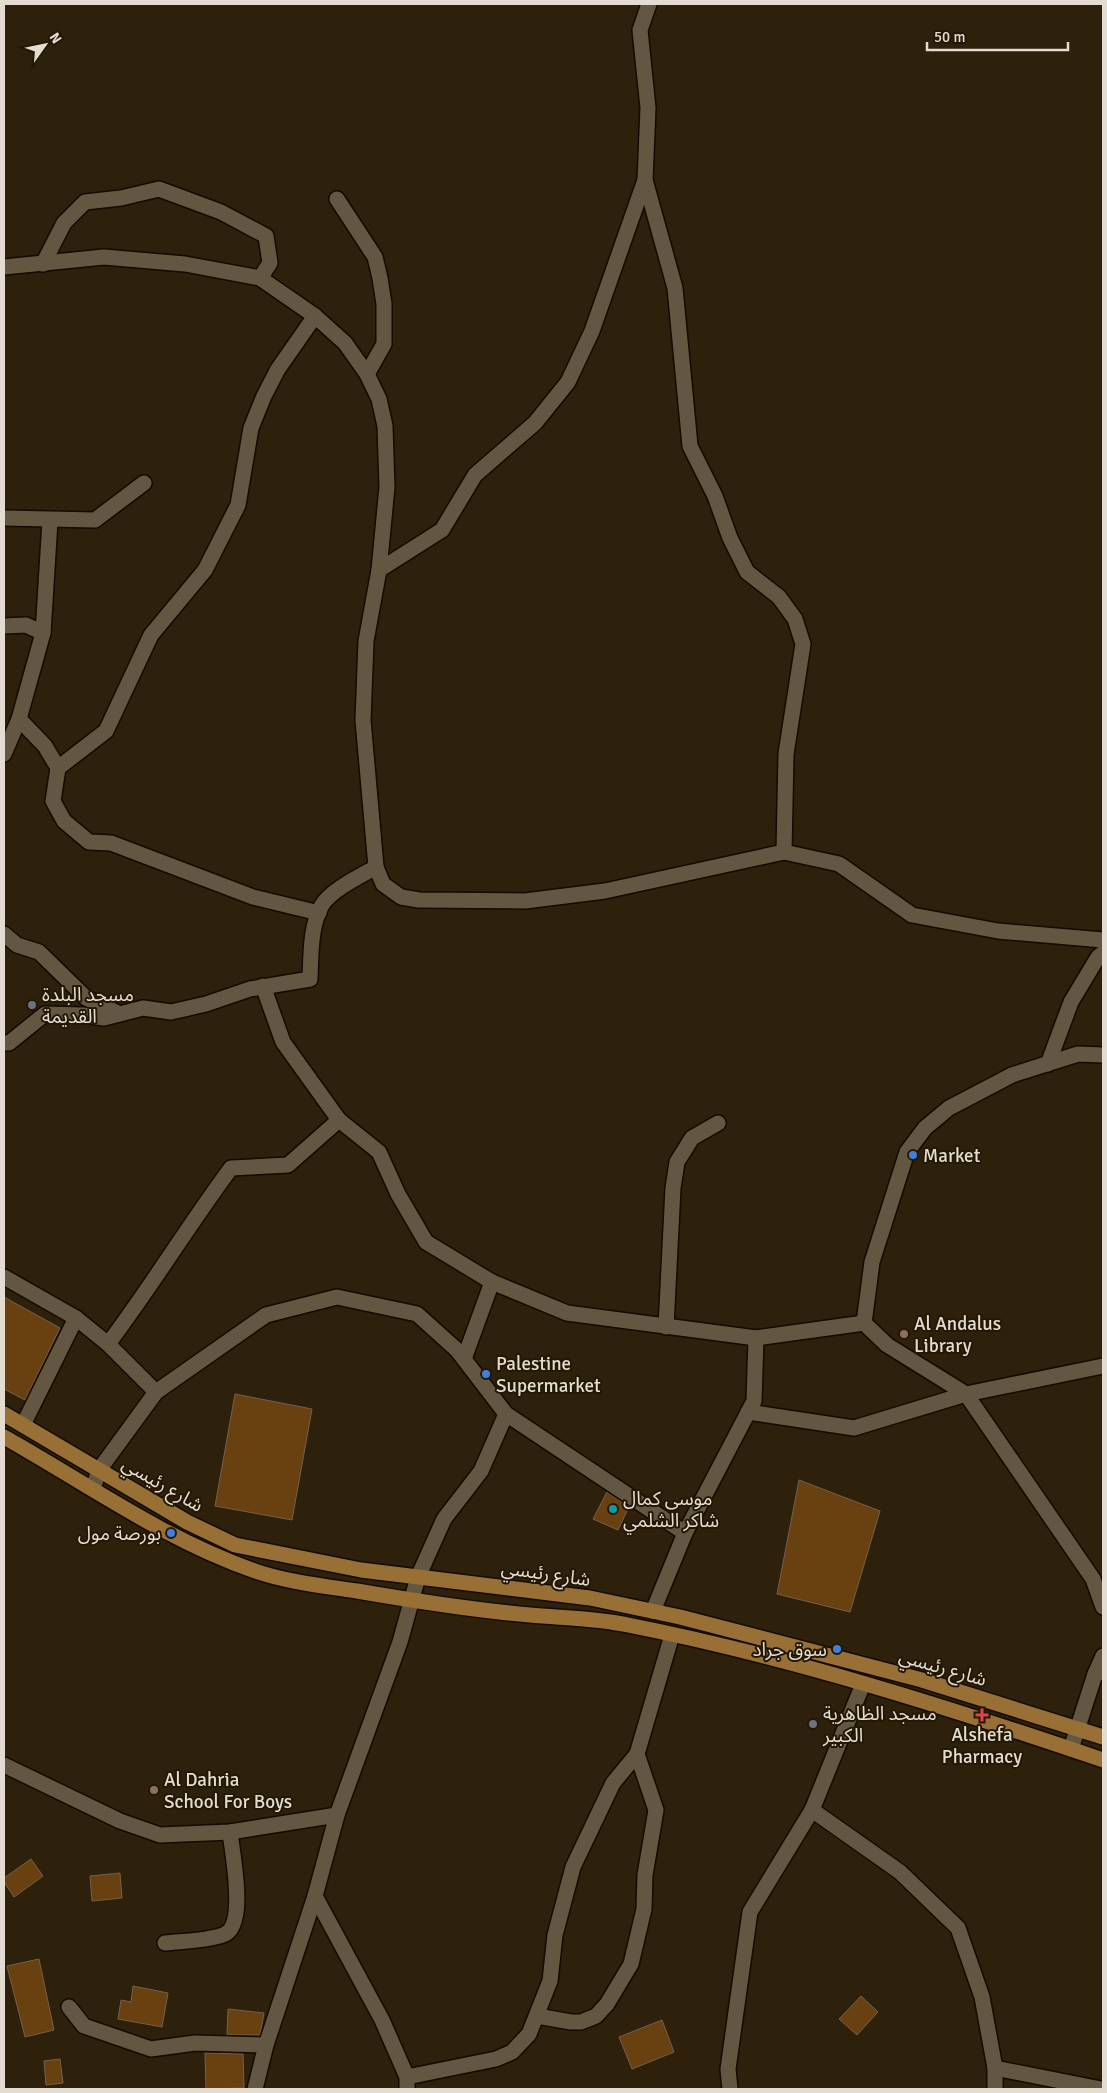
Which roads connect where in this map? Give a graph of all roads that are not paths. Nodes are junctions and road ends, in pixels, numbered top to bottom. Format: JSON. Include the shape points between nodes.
{"nodes":[{"id":1,"x":649,"y":4,"type":"edge"},
{"id":2,"x":645,"y":180,"type":"junction"},
{"id":3,"x":337,"y":199,"type":"dead end"},
{"id":4,"x":43,"y":264,"type":"junction"},
{"id":5,"x":4,"y":267,"type":"edge"},
{"id":6,"x":260,"y":278,"type":"junction"},
{"id":7,"x":314,"y":316,"type":"junction"},
{"id":8,"x":367,"y":374,"type":"junction"},
{"id":9,"x":144,"y":483,"type":"dead end"},
{"id":10,"x":4,"y":518,"type":"edge"},
{"id":11,"x":50,"y":521,"type":"junction"},
{"id":12,"x":379,"y":570,"type":"junction"},
{"id":13,"x":4,"y":626,"type":"edge"},
{"id":14,"x":44,"y":633,"type":"junction"},
{"id":15,"x":19,"y":719,"type":"junction"},
{"id":16,"x":4,"y":754,"type":"edge"},
{"id":17,"x":58,"y":768,"type":"junction"},
{"id":18,"x":784,"y":852,"type":"junction"},
{"id":19,"x":376,"y":867,"type":"junction"},
{"id":20,"x":319,"y":913,"type":"junction"},
{"id":21,"x":4,"y":934,"type":"edge"},
{"id":22,"x":1103,"y":940,"type":"edge"},
{"id":23,"x":1103,"y":953,"type":"edge"},
{"id":24,"x":263,"y":986,"type":"junction"},
{"id":25,"x":120,"y":1014,"type":"junction"},
{"id":26,"x":4,"y":1043,"type":"edge"},
{"id":27,"x":1103,"y":1055,"type":"edge"},
{"id":28,"x":1048,"y":1064,"type":"junction"},
{"id":29,"x":339,"y":1120,"type":"junction"},
{"id":30,"x":718,"y":1123,"type":"dead end"},
{"id":31,"x":4,"y":1277,"type":"edge"},
{"id":32,"x":492,"y":1282,"type":"junction"},
{"id":33,"x":76,"y":1318,"type":"junction"},
{"id":34,"x":864,"y":1323,"type":"junction"},
{"id":35,"x":666,"y":1327,"type":"junction"},
{"id":36,"x":756,"y":1338,"type":"junction"},
{"id":37,"x":108,"y":1344,"type":"junction"},
{"id":38,"x":464,"y":1359,"type":"junction"},
{"id":39,"x":1103,"y":1366,"type":"edge"},
{"id":40,"x":156,"y":1392,"type":"junction"},
{"id":41,"x":966,"y":1394,"type":"junction"},
{"id":42,"x":748,"y":1412,"type":"junction"},
{"id":43,"x":4,"y":1414,"type":"edge"},
{"id":44,"x":506,"y":1414,"type":"junction"},
{"id":45,"x":23,"y":1425,"type":"junction"},
{"id":46,"x":4,"y":1437,"type":"edge"},
{"id":47,"x":99,"y":1470,"type":"junction"},
{"id":48,"x":93,"y":1489,"type":"junction"},
{"id":49,"x":685,"y":1534,"type":"junction"},
{"id":50,"x":418,"y":1577,"type":"junction"},
{"id":51,"x":411,"y":1600,"type":"junction"},
{"id":52,"x":1103,"y":1607,"type":"edge"},
{"id":53,"x":653,"y":1612,"type":"junction"},
{"id":54,"x":672,"y":1635,"type":"junction"},
{"id":55,"x":1103,"y":1656,"type":"edge"},
{"id":56,"x":1099,"y":1673,"type":"edge"},
{"id":57,"x":863,"y":1684,"type":"junction"},
{"id":58,"x":1077,"y":1729,"type":"junction"},
{"id":59,"x":1103,"y":1737,"type":"edge"},
{"id":60,"x":1071,"y":1749,"type":"junction"},
{"id":61,"x":637,"y":1754,"type":"junction"},
{"id":62,"x":1103,"y":1760,"type":"edge"},
{"id":63,"x":4,"y":1765,"type":"edge"},
{"id":64,"x":812,"y":1810,"type":"junction"},
{"id":65,"x":337,"y":1815,"type":"junction"},
{"id":66,"x":230,"y":1832,"type":"junction"},
{"id":67,"x":315,"y":1896,"type":"junction"},
{"id":68,"x":165,"y":1943,"type":"dead end"},
{"id":69,"x":69,"y":2007,"type":"dead end"},
{"id":70,"x":537,"y":2016,"type":"junction"},
{"id":71,"x":266,"y":2045,"type":"junction"},
{"id":72,"x":995,"y":2068,"type":"junction"},
{"id":73,"x":407,"y":2083,"type":"edge"},
{"id":74,"x":255,"y":2089,"type":"edge"},
{"id":75,"x":730,"y":2089,"type":"edge"},
{"id":76,"x":995,"y":2089,"type":"edge"},
{"id":77,"x":1101,"y":2089,"type":"edge"}],
"edges":[{"from":1,"to":2,"type":"street","via":[[640,30],[648,108]]},
{"from":2,"to":12,"type":"street","via":[[592,331],[568,382],[535,423],[475,475],[442,530]]},
{"from":2,"to":18,"type":"street","via":[[674,288],[690,446],[716,496],[730,538],[747,572],[779,597],[795,619],[803,644],[786,754]]},
{"from":3,"to":8,"type":"street","via":[[375,257],[380,278],[384,344]]},
{"from":4,"to":5,"type":"street"},
{"from":4,"to":6,"type":"street","via":[[104,257],[185,264]]},
{"from":4,"to":6,"type":"street","via":[[64,223],[85,202],[158,189],[221,212],[266,236],[270,263]]},
{"from":6,"to":7,"type":"street"},
{"from":7,"to":8,"type":"street","via":[[345,343]]},
{"from":7,"to":17,"type":"street","via":[[264,396],[252,428],[238,505],[205,570],[151,635],[106,731]]},
{"from":8,"to":12,"type":"street","via":[[379,399],[385,426],[387,487]]},
{"from":9,"to":11,"type":"street","via":[[95,520]]},
{"from":10,"to":11,"type":"street"},
{"from":11,"to":14,"type":"street"},
{"from":12,"to":19,"type":"street","via":[[366,641],[363,720]]},
{"from":13,"to":14,"type":"street","via":[[26,625]]},
{"from":14,"to":15,"type":"street"},
{"from":15,"to":16,"type":"street"},
{"from":15,"to":17,"type":"street","via":[[45,746]]},
{"from":17,"to":20,"type":"street","via":[[53,801],[64,821],[89,842],[111,844],[245,894]]},
{"from":18,"to":19,"type":"street","via":[[605,891],[525,901],[401,897],[383,884]]},
{"from":18,"to":22,"type":"street","via":[[839,864],[912,915],[998,931]]},
{"from":19,"to":20,"type":"street","via":[[346,884],[322,905]]},
{"from":20,"to":24,"type":"street","via":[[313,932],[310,979]]},
{"from":21,"to":25,"type":"street","via":[[17,945],[39,952],[86,998]]},
{"from":23,"to":28,"type":"street","via":[[1070,1002]]},
{"from":24,"to":25,"type":"street","via":[[171,1012],[143,1008]]},
{"from":24,"to":29,"type":"street","via":[[283,1042]]},
{"from":25,"to":26,"type":"street","via":[[104,1018],[46,1014],[9,1043]]},
{"from":27,"to":28,"type":"street","via":[[1078,1054]]},
{"from":28,"to":34,"type":"street","via":[[1012,1075],[949,1108],[925,1128],[907,1152],[872,1262]]},
{"from":29,"to":32,"type":"street","via":[[379,1152],[398,1194],[426,1242]]},
{"from":29,"to":37,"type":"street","via":[[288,1165],[231,1168]]},
{"from":30,"to":35,"type":"street","via":[[692,1138],[677,1162]]},
{"from":31,"to":33,"type":"street"},
{"from":32,"to":35,"type":"street","via":[[567,1313]]},
{"from":32,"to":38,"type":"street"},
{"from":33,"to":37,"type":"street"},
{"from":33,"to":45,"type":"street"},
{"from":34,"to":36,"type":"street"},
{"from":34,"to":41,"type":"street","via":[[887,1345]]},
{"from":35,"to":36,"type":"street"},
{"from":36,"to":42,"type":"street","via":[[754,1401]]},
{"from":37,"to":40,"type":"street"},
{"from":38,"to":40,"type":"street","via":[[417,1314],[337,1297],[266,1314]]},
{"from":38,"to":44,"type":"street"},
{"from":39,"to":41,"type":"street"},
{"from":40,"to":47,"type":"street"},
{"from":41,"to":42,"type":"street","via":[[854,1428]]},
{"from":41,"to":52,"type":"street","via":[[1093,1579]]},
{"from":42,"to":49,"type":"street"},
{"from":43,"to":45,"type":"main road","name":"شارع رئيسي"},
{"from":44,"to":49,"type":"street"},
{"from":44,"to":50,"type":"street","via":[[481,1471],[444,1519]]},
{"from":45,"to":47,"type":"main road","name":"شارع رئيسي"},
{"from":46,"to":48,"type":"main road","name":"شارع رئيسي"},
{"from":47,"to":48,"type":"street"},
{"from":47,"to":50,"type":"main road","name":"شارع رئيسي","via":[[187,1522],[235,1545],[361,1570]]},
{"from":48,"to":51,"type":"main road","name":"شارع رئيسي","via":[[176,1538],[258,1572]]},
{"from":49,"to":53,"type":"street"},
{"from":50,"to":51,"type":"street"},
{"from":50,"to":53,"type":"main road","name":"شارع رئيسي","via":[[590,1598]]},
{"from":51,"to":54,"type":"main road","name":"شارع رئيسي","via":[[464,1609],[625,1624]]},
{"from":51,"to":65,"type":"street","via":[[400,1642]]},
{"from":53,"to":58,"type":"main road","name":"شارع رئيسي","via":[[922,1680]]},
{"from":54,"to":57,"type":"main road","name":"شارع رئيسي"},
{"from":54,"to":61,"type":"street"},
{"from":55,"to":56,"type":"street"},
{"from":56,"to":58,"type":"street"},
{"from":57,"to":60,"type":"main road","name":"شارع رئيسي","via":[[960,1711]]},
{"from":57,"to":64,"type":"street"},
{"from":58,"to":59,"type":"main road","name":"شارع رئيسي"},
{"from":58,"to":60,"type":"street"},
{"from":60,"to":62,"type":"main road","name":"شارع رئيسي"},
{"from":61,"to":70,"type":"street","via":[[612,1784],[574,1867],[555,1934],[550,1981]]},
{"from":61,"to":70,"type":"street","via":[[656,1810],[645,1875],[644,1909],[631,1964],[596,2016],[581,2022]]},
{"from":63,"to":66,"type":"street","via":[[120,1821],[160,1836]]},
{"from":64,"to":72,"type":"street","via":[[900,1872],[958,1928],[982,1997]]},
{"from":64,"to":75,"type":"street","via":[[750,1912],[728,2069]]},
{"from":65,"to":66,"type":"street"},
{"from":65,"to":67,"type":"street"},
{"from":66,"to":68,"type":"street","via":[[238,1904],[236,1922],[224,1935]]},
{"from":67,"to":71,"type":"street"},
{"from":67,"to":73,"type":"street","via":[[382,2020]]},
{"from":69,"to":71,"type":"street","via":[[84,2026],[151,2049],[195,2043]]},
{"from":70,"to":73,"type":"street","via":[[524,2041],[504,2056]]},
{"from":71,"to":74,"type":"street"},
{"from":72,"to":76,"type":"street"},
{"from":72,"to":77,"type":"street"}]}
